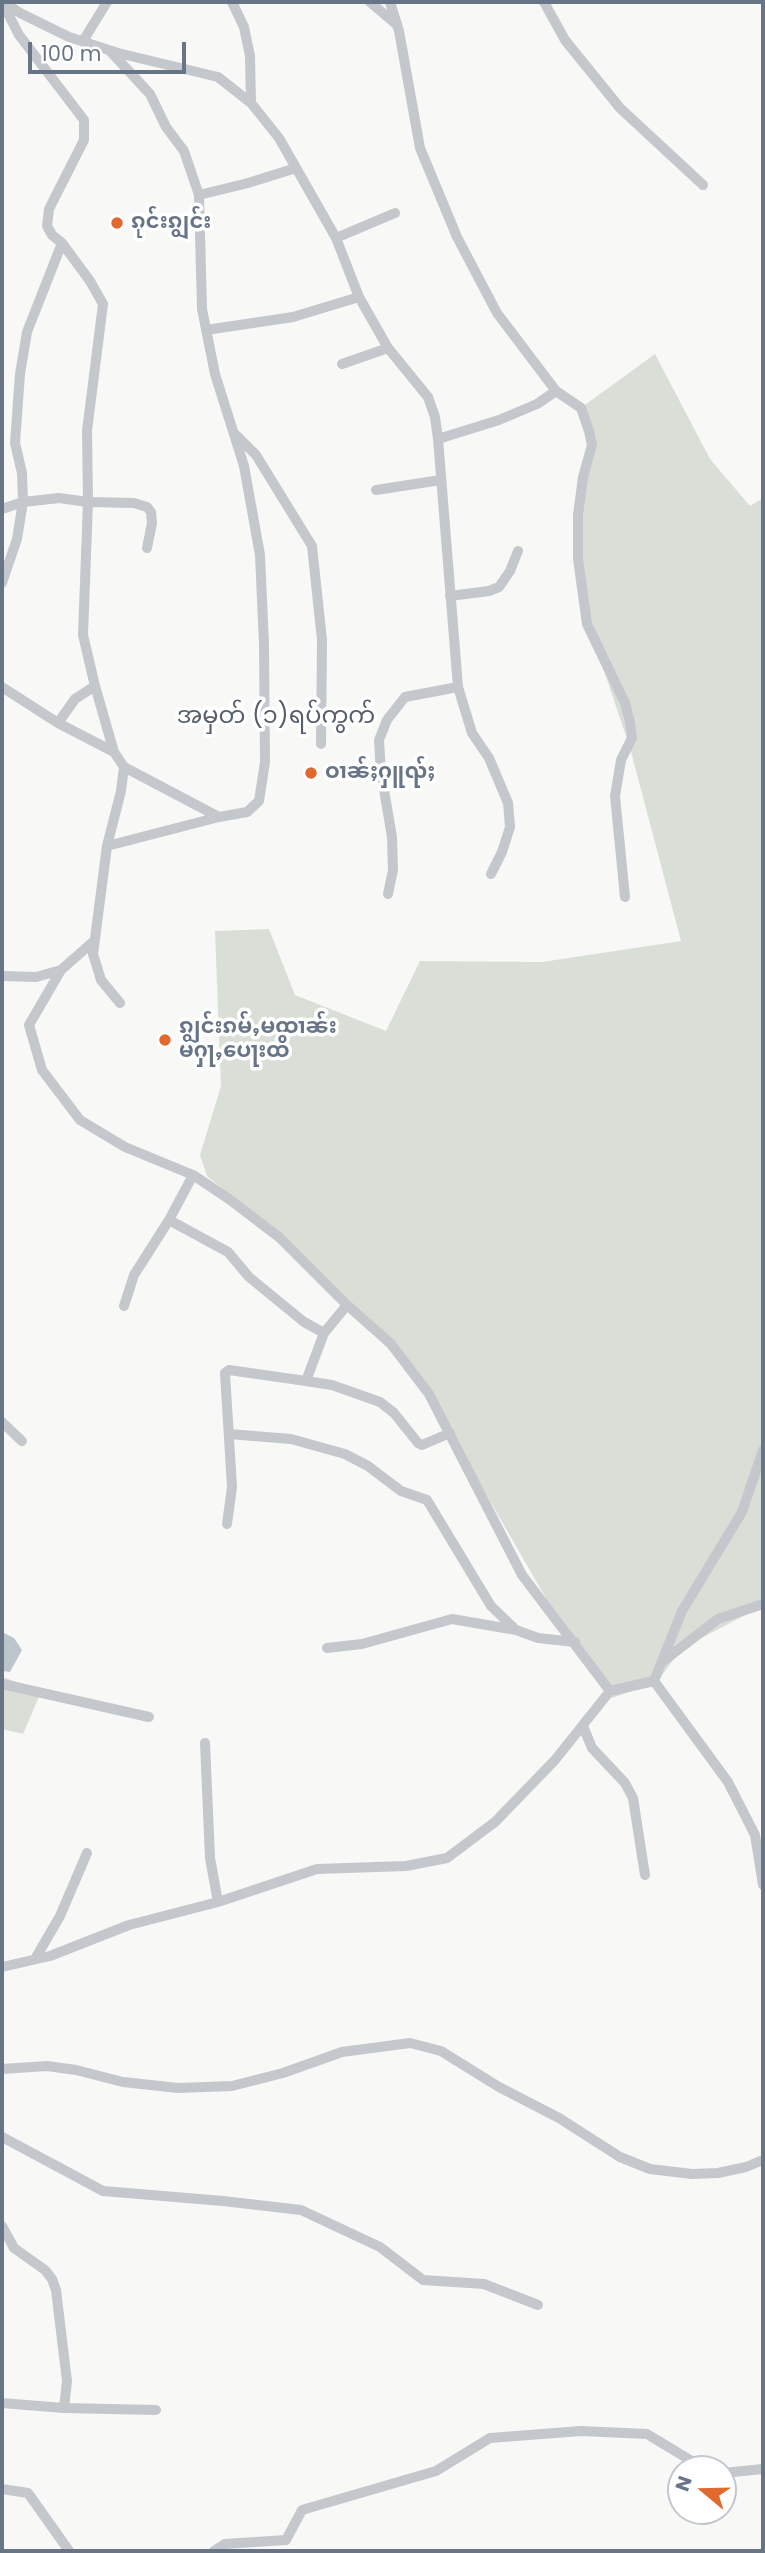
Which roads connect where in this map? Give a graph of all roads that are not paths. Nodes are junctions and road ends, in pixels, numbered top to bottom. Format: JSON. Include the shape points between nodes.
{"nodes":[{"id":1,"x":3,"y":2,"type":"edge"},
{"id":2,"x":107,"y":2,"type":"edge"},
{"id":3,"x":232,"y":2,"type":"edge"},
{"id":4,"x":370,"y":2,"type":"edge"},
{"id":5,"x":390,"y":2,"type":"edge"},
{"id":6,"x":544,"y":2,"type":"edge"},
{"id":7,"x":397,"y":25,"type":"junction"},
{"id":8,"x":83,"y":41,"type":"junction"},
{"id":9,"x":110,"y":50,"type":"junction"},
{"id":10,"x":251,"y":103,"type":"junction"},
{"id":11,"x":296,"y":168,"type":"junction"},
{"id":12,"x":703,"y":185,"type":"dead end"},
{"id":13,"x":200,"y":195,"type":"junction"},
{"id":14,"x":394,"y":212,"type":"dead end"},
{"id":15,"x":336,"y":238,"type":"junction"},
{"id":16,"x":62,"y":243,"type":"junction"},
{"id":17,"x":359,"y":297,"type":"junction"},
{"id":18,"x":206,"y":330,"type":"junction"},
{"id":19,"x":388,"y":348,"type":"junction"},
{"id":20,"x":342,"y":364,"type":"dead end"},
{"id":21,"x":556,"y":391,"type":"junction"},
{"id":22,"x":233,"y":432,"type":"junction"},
{"id":23,"x":438,"y":439,"type":"junction"},
{"id":24,"x":441,"y":480,"type":"junction"},
{"id":25,"x":376,"y":490,"type":"dead end"},
{"id":26,"x":23,"y":502,"type":"junction"},
{"id":27,"x":88,"y":502,"type":"junction"},
{"id":28,"x":2,"y":509,"type":"edge"},
{"id":29,"x":146,"y":548,"type":"dead end"},
{"id":30,"x":518,"y":551,"type":"dead end"},
{"id":31,"x":2,"y":583,"type":"edge"},
{"id":32,"x":450,"y":596,"type":"junction"},
{"id":33,"x":95,"y":685,"type":"junction"},
{"id":34,"x":2,"y":687,"type":"edge"},
{"id":35,"x":458,"y":687,"type":"junction"},
{"id":36,"x":58,"y":723,"type":"junction"},
{"id":37,"x":321,"y":744,"type":"dead end"},
{"id":38,"x":114,"y":751,"type":"junction"},
{"id":39,"x":124,"y":767,"type":"junction"},
{"id":40,"x":219,"y":817,"type":"junction"},
{"id":41,"x":107,"y":846,"type":"junction"},
{"id":42,"x":491,"y":874,"type":"dead end"},
{"id":43,"x":388,"y":894,"type":"dead end"},
{"id":44,"x":625,"y":897,"type":"dead end"},
{"id":45,"x":94,"y":941,"type":"junction"},
{"id":46,"x":61,"y":970,"type":"junction"},
{"id":47,"x":2,"y":976,"type":"edge"},
{"id":48,"x":120,"y":1003,"type":"dead end"},
{"id":49,"x":193,"y":1175,"type":"junction"},
{"id":50,"x":169,"y":1220,"type":"junction"},
{"id":51,"x":347,"y":1305,"type":"junction"},
{"id":52,"x":124,"y":1307,"type":"dead end"},
{"id":53,"x":324,"y":1333,"type":"junction"},
{"id":54,"x":306,"y":1381,"type":"junction"},
{"id":55,"x":2,"y":1422,"type":"edge"},
{"id":56,"x":450,"y":1433,"type":"junction"},
{"id":57,"x":229,"y":1434,"type":"junction"},
{"id":58,"x":22,"y":1441,"type":"dead end"},
{"id":59,"x":763,"y":1450,"type":"edge"},
{"id":60,"x":227,"y":1524,"type":"dead end"},
{"id":61,"x":763,"y":1604,"type":"edge"},
{"id":62,"x":516,"y":1630,"type":"junction"},
{"id":63,"x":575,"y":1642,"type":"junction"},
{"id":64,"x":327,"y":1648,"type":"dead end"},
{"id":65,"x":661,"y":1663,"type":"junction"},
{"id":66,"x":654,"y":1681,"type":"junction"},
{"id":67,"x":2,"y":1684,"type":"edge"},
{"id":68,"x":610,"y":1691,"type":"junction"},
{"id":69,"x":149,"y":1717,"type":"dead end"},
{"id":70,"x":583,"y":1726,"type":"junction"},
{"id":71,"x":205,"y":1743,"type":"dead end"},
{"id":72,"x":87,"y":1853,"type":"dead end"},
{"id":73,"x":645,"y":1875,"type":"dead end"},
{"id":74,"x":763,"y":1885,"type":"edge"},
{"id":75,"x":219,"y":1902,"type":"junction"},
{"id":76,"x":35,"y":1959,"type":"junction"},
{"id":77,"x":2,"y":1966,"type":"edge"},
{"id":78,"x":2,"y":2069,"type":"edge"},
{"id":79,"x":2,"y":2137,"type":"edge"},
{"id":80,"x":763,"y":2160,"type":"edge"},
{"id":81,"x":2,"y":2225,"type":"edge"},
{"id":82,"x":538,"y":2305,"type":"dead end"},
{"id":83,"x":2,"y":2403,"type":"edge"},
{"id":84,"x":65,"y":2408,"type":"junction"},
{"id":85,"x":156,"y":2410,"type":"dead end"},
{"id":86,"x":682,"y":2455,"type":"edge"},
{"id":87,"x":763,"y":2469,"type":"edge"},
{"id":88,"x":737,"y":2472,"type":"edge"},
{"id":89,"x":2,"y":2489,"type":"edge"},
{"id":90,"x":69,"y":2551,"type":"edge"},
{"id":91,"x":214,"y":2551,"type":"edge"}],
"edges":[{"from":1,"to":8,"type":"street"},
{"from":1,"to":16,"type":"street","via":[[19,35],[84,121],[84,140],[49,209],[47,226]]},
{"from":2,"to":8,"type":"street"},
{"from":3,"to":10,"type":"street","via":[[250,56]]},
{"from":4,"to":7,"type":"street"},
{"from":5,"to":7,"type":"street"},
{"from":6,"to":12,"type":"street","via":[[565,40],[620,108]]},
{"from":7,"to":21,"type":"street","via":[[420,148],[457,237],[497,313]]},
{"from":8,"to":9,"type":"street"},
{"from":9,"to":10,"type":"street","via":[[218,77]]},
{"from":9,"to":13,"type":"street","via":[[150,94],[184,151]]},
{"from":10,"to":11,"type":"street"},
{"from":11,"to":13,"type":"street"},
{"from":11,"to":15,"type":"street"},
{"from":13,"to":18,"type":"street"},
{"from":14,"to":15,"type":"street"},
{"from":15,"to":17,"type":"street"},
{"from":16,"to":26,"type":"street","via":[[27,332],[20,374],[15,443]]},
{"from":16,"to":27,"type":"street","via":[[103,304],[87,431]]},
{"from":17,"to":18,"type":"street","via":[[293,317]]},
{"from":17,"to":19,"type":"street"},
{"from":18,"to":22,"type":"street"},
{"from":19,"to":20,"type":"street"},
{"from":19,"to":23,"type":"street","via":[[428,397]]},
{"from":21,"to":23,"type":"street","via":[[499,420]]},
{"from":21,"to":44,"type":"street","via":[[581,408],[592,445],[578,515],[578,559],[587,624],[630,722],[632,738],[621,760],[615,796]]},
{"from":22,"to":37,"type":"street","via":[[256,455],[312,546],[322,640]]},
{"from":22,"to":40,"type":"street","via":[[260,555],[265,762],[259,801],[247,812]]},
{"from":23,"to":24,"type":"street"},
{"from":24,"to":25,"type":"street"},
{"from":24,"to":32,"type":"street"},
{"from":26,"to":27,"type":"street","via":[[60,498]]},
{"from":26,"to":28,"type":"street"},
{"from":26,"to":31,"type":"street"},
{"from":27,"to":29,"type":"street","via":[[147,507],[152,523]]},
{"from":27,"to":33,"type":"street","via":[[83,635]]},
{"from":30,"to":32,"type":"street","via":[[499,587]]},
{"from":32,"to":35,"type":"street"},
{"from":33,"to":36,"type":"street","via":[[75,699]]},
{"from":33,"to":38,"type":"street"},
{"from":34,"to":36,"type":"street"},
{"from":35,"to":42,"type":"street","via":[[472,733],[489,758],[508,803],[510,827]]},
{"from":35,"to":43,"type":"street","via":[[405,697],[387,720],[379,740],[392,837]]},
{"from":36,"to":38,"type":"street"},
{"from":38,"to":39,"type":"street"},
{"from":39,"to":40,"type":"street"},
{"from":39,"to":41,"type":"street"},
{"from":40,"to":41,"type":"street"},
{"from":41,"to":45,"type":"street"},
{"from":45,"to":46,"type":"street"},
{"from":45,"to":48,"type":"street","via":[[101,980]]},
{"from":46,"to":47,"type":"street","via":[[36,977]]},
{"from":46,"to":49,"type":"street","via":[[29,1025],[42,1070],[80,1120],[125,1147]]},
{"from":49,"to":50,"type":"street"},
{"from":49,"to":51,"type":"street","via":[[280,1238]]},
{"from":50,"to":52,"type":"street","via":[[134,1275]]},
{"from":50,"to":53,"type":"street","via":[[228,1252],[249,1277]]},
{"from":51,"to":53,"type":"street"},
{"from":51,"to":56,"type":"street","via":[[391,1344],[429,1394]]},
{"from":53,"to":54,"type":"street"},
{"from":54,"to":56,"type":"street","via":[[380,1402],[422,1445]]},
{"from":54,"to":57,"type":"street","via":[[229,1370],[224,1377]]},
{"from":55,"to":58,"type":"street"},
{"from":56,"to":63,"type":"street","via":[[522,1575]]},
{"from":57,"to":60,"type":"street","via":[[232,1487]]},
{"from":57,"to":62,"type":"street","via":[[291,1439],[345,1454],[401,1492],[426,1500],[491,1606]]},
{"from":59,"to":65,"type":"street","via":[[742,1513],[682,1611]]},
{"from":61,"to":65,"type":"street","via":[[718,1619]]},
{"from":62,"to":63,"type":"street"},
{"from":62,"to":64,"type":"street","via":[[452,1619],[362,1644]]},
{"from":63,"to":68,"type":"street"},
{"from":65,"to":66,"type":"street"},
{"from":66,"to":68,"type":"street"},
{"from":66,"to":74,"type":"street","via":[[727,1782],[755,1835]]},
{"from":67,"to":69,"type":"street"},
{"from":68,"to":70,"type":"street"},
{"from":70,"to":73,"type":"street","via":[[592,1748],[633,1798]]},
{"from":70,"to":75,"type":"street","via":[[495,1822],[447,1858],[406,1866],[317,1869]]},
{"from":71,"to":75,"type":"street","via":[[210,1858]]},
{"from":72,"to":76,"type":"street","via":[[61,1916]]},
{"from":75,"to":76,"type":"street","via":[[129,1925]]},
{"from":76,"to":77,"type":"street"},
{"from":78,"to":80,"type":"street","via":[[47,2066],[178,2088],[232,2086],[342,2052],[410,2043],[441,2051],[620,2157],[650,2169],[718,2174]]},
{"from":79,"to":82,"type":"street","via":[[103,2191],[301,2210],[380,2247],[423,2280],[484,2284]]},
{"from":81,"to":84,"type":"street","via":[[14,2248],[45,2270],[56,2290],[67,2381]]},
{"from":83,"to":84,"type":"street"},
{"from":84,"to":85,"type":"street"},
{"from":86,"to":91,"type":"street","via":[[647,2434],[581,2431],[490,2438],[436,2471],[302,2511],[286,2540],[225,2544]]},
{"from":87,"to":88,"type":"street"},
{"from":89,"to":90,"type":"street","via":[[28,2494]]}]}
